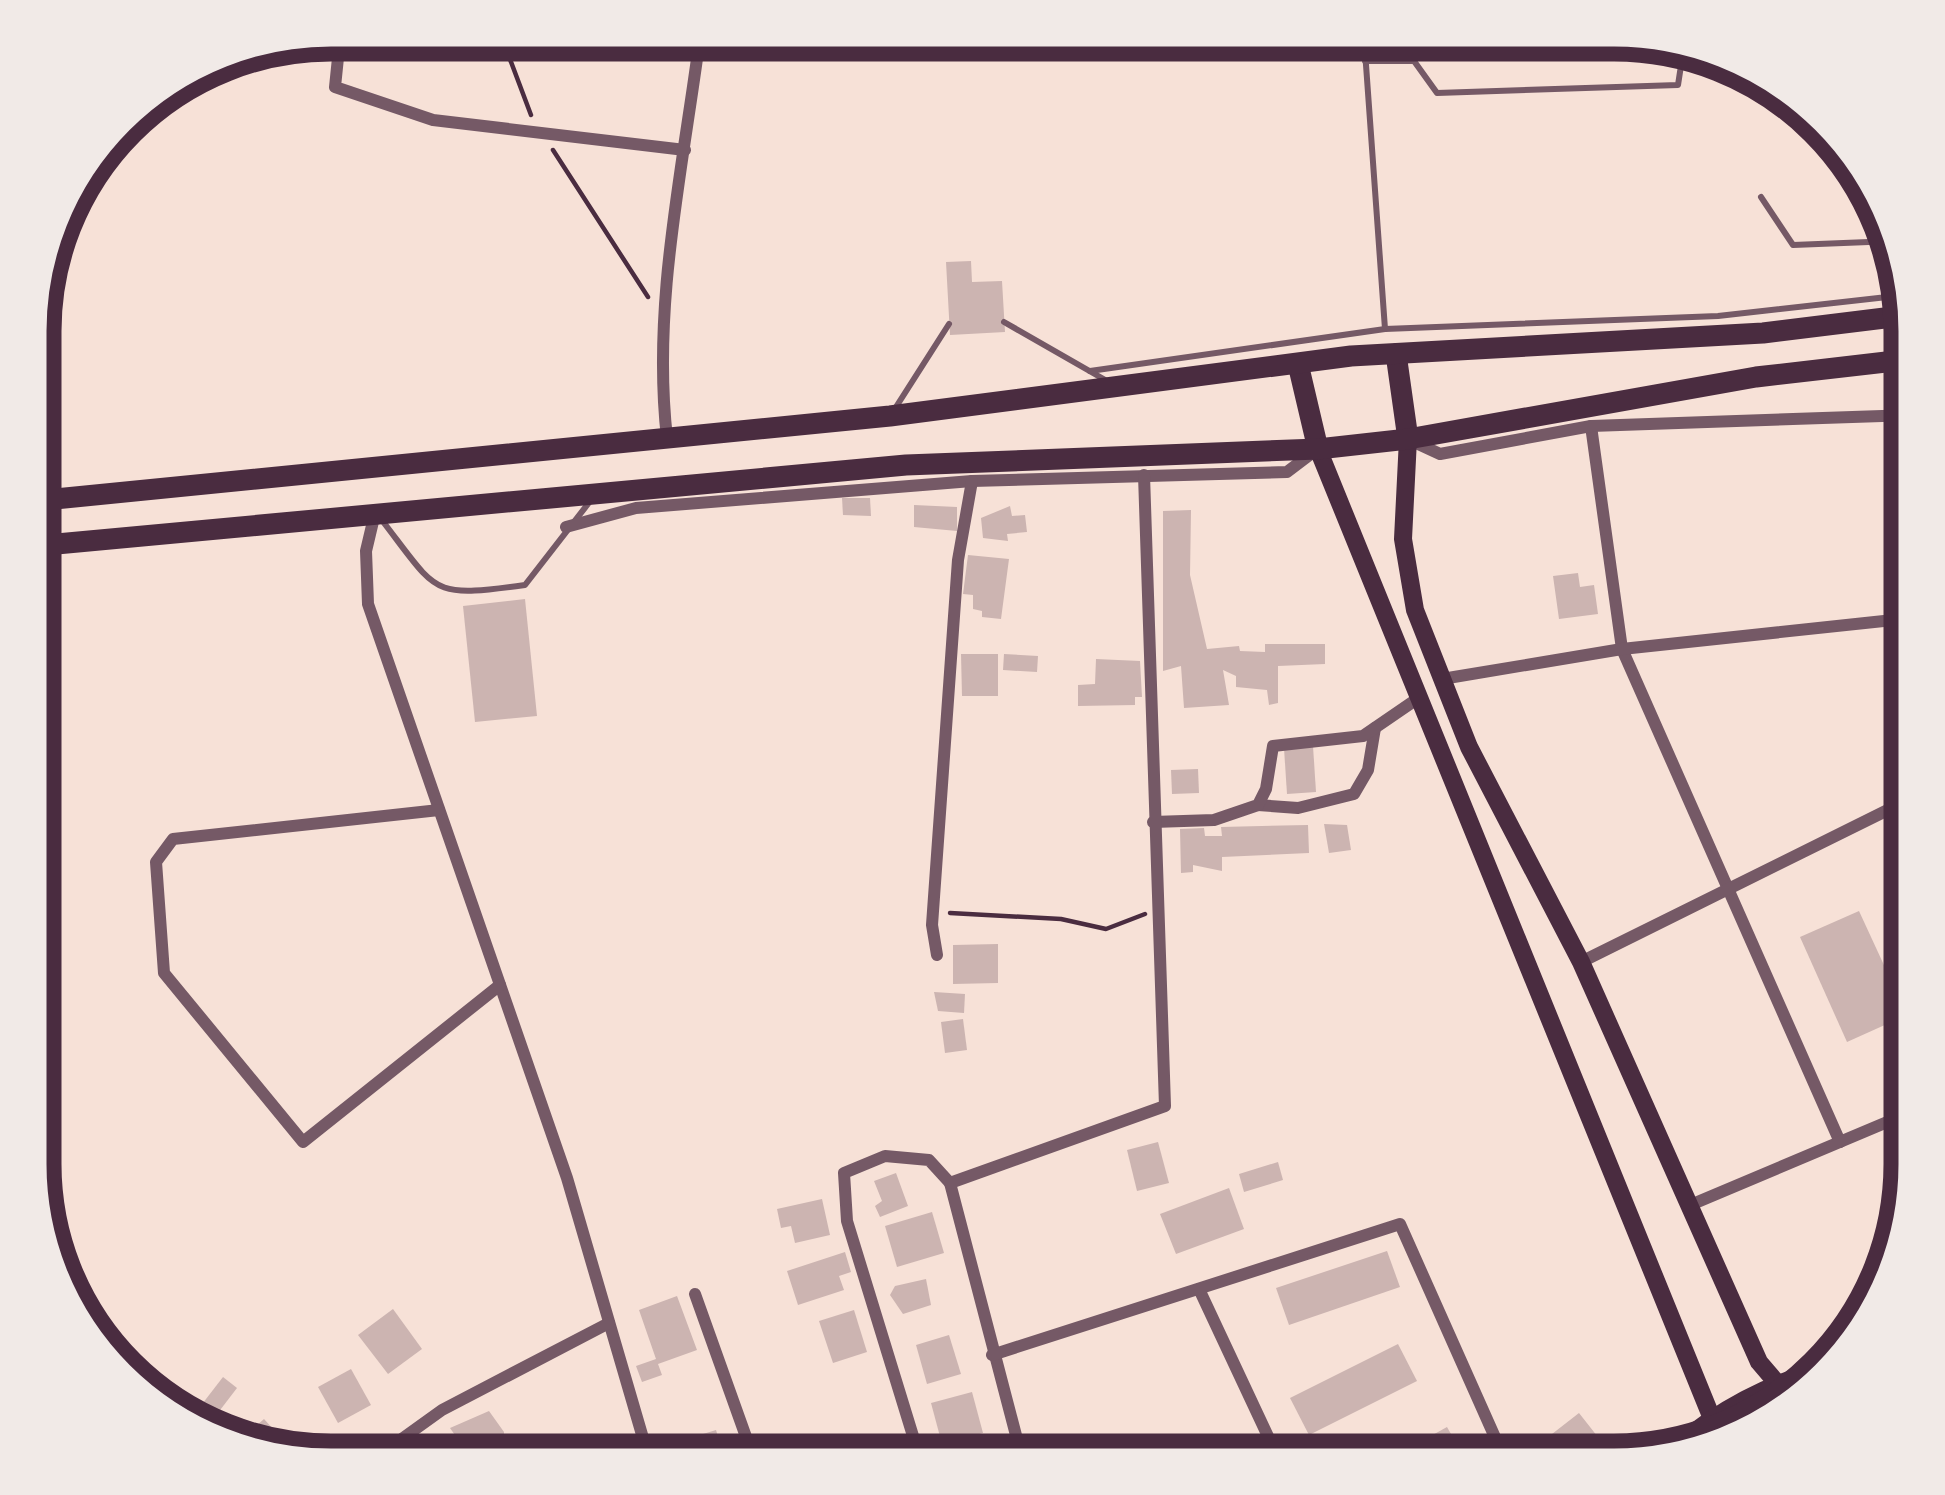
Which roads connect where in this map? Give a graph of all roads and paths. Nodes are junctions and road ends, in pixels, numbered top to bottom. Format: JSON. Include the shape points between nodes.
{"nodes":[{"id":1,"x":338,"y":54,"type":"edge"},
{"id":2,"x":507,"y":54,"type":"edge"},
{"id":3,"x":698,"y":54,"type":"edge"},
{"id":4,"x":1365,"y":55,"type":"edge"},
{"id":5,"x":1366,"y":62,"type":"junction"},
{"id":6,"x":1681,"y":62,"type":"edge"},
{"id":7,"x":544,"y":134,"type":"junction"},
{"id":8,"x":685,"y":150,"type":"junction"},
{"id":9,"x":1761,"y":197,"type":"dead end"},
{"id":10,"x":1876,"y":242,"type":"edge"},
{"id":11,"x":1888,"y":298,"type":"edge"},
{"id":12,"x":1890,"y":317,"type":"edge"},
{"id":13,"x":664,"y":321,"type":"junction"},
{"id":14,"x":1004,"y":322,"type":"dead end"},
{"id":15,"x":949,"y":324,"type":"dead end"},
{"id":16,"x":1385,"y":329,"type":"junction"},
{"id":17,"x":1396,"y":354,"type":"junction"},
{"id":18,"x":1891,"y":361,"type":"edge"},
{"id":19,"x":1298,"y":364,"type":"junction"},
{"id":20,"x":1090,"y":370,"type":"junction"},
{"id":21,"x":1120,"y":389,"type":"junction"},
{"id":22,"x":890,"y":416,"type":"junction"},
{"id":23,"x":1891,"y":416,"type":"edge"},
{"id":24,"x":1592,"y":426,"type":"junction"},
{"id":25,"x":667,"y":438,"type":"junction"},
{"id":26,"x":1408,"y":439,"type":"junction"},
{"id":27,"x":1318,"y":449,"type":"junction"},
{"id":28,"x":1144,"y":475,"type":"junction"},
{"id":29,"x":972,"y":481,"type":"junction"},
{"id":30,"x":600,"y":489,"type":"junction"},
{"id":31,"x":54,"y":499,"type":"edge"},
{"id":32,"x":375,"y":512,"type":"junction"},
{"id":33,"x":566,"y":527,"type":"junction"},
{"id":34,"x":54,"y":544,"type":"edge"},
{"id":35,"x":1891,"y":620,"type":"edge"},
{"id":36,"x":1622,"y":649,"type":"junction"},
{"id":37,"x":1442,"y":679,"type":"junction"},
{"id":38,"x":1418,"y":699,"type":"junction"},
{"id":39,"x":1375,"y":727,"type":"junction"},
{"id":40,"x":1258,"y":805,"type":"junction"},
{"id":41,"x":1890,"y":809,"type":"edge"},
{"id":42,"x":439,"y":810,"type":"junction"},
{"id":43,"x":1153,"y":822,"type":"junction"},
{"id":44,"x":1729,"y":889,"type":"junction"},
{"id":45,"x":1157,"y":909,"type":"junction"},
{"id":46,"x":933,"y":912,"type":"junction"},
{"id":47,"x":937,"y":955,"type":"dead end"},
{"id":48,"x":1581,"y":962,"type":"junction"},
{"id":49,"x":500,"y":985,"type":"junction"},
{"id":50,"x":1890,"y":1121,"type":"edge"},
{"id":51,"x":1840,"y":1142,"type":"junction"},
{"id":52,"x":950,"y":1183,"type":"junction"},
{"id":53,"x":1688,"y":1206,"type":"junction"},
{"id":54,"x":1199,"y":1288,"type":"junction"},
{"id":55,"x":695,"y":1294,"type":"dead end"},
{"id":56,"x":609,"y":1323,"type":"junction"},
{"id":57,"x":992,"y":1354,"type":"junction"},
{"id":58,"x":1779,"y":1386,"type":"edge"},
{"id":59,"x":1766,"y":1395,"type":"edge"},
{"id":60,"x":1711,"y":1416,"type":"junction"},
{"id":61,"x":1712,"y":1423,"type":"edge"},
{"id":62,"x":1698,"y":1428,"type":"edge"},
{"id":63,"x":400,"y":1440,"type":"edge"},
{"id":64,"x":644,"y":1440,"type":"edge"},
{"id":65,"x":747,"y":1440,"type":"edge"},
{"id":66,"x":914,"y":1440,"type":"edge"},
{"id":67,"x":1017,"y":1441,"type":"edge"},
{"id":68,"x":1270,"y":1441,"type":"edge"},
{"id":69,"x":1497,"y":1441,"type":"edge"}],
"edges":[{"from":1,"to":7,"type":"street","via":[[335,87],[433,121]]},
{"from":2,"to":7,"type":"path","via":[[521,99]]},
{"from":3,"to":8,"type":"street"},
{"from":4,"to":5,"type":"lane"},
{"from":5,"to":6,"type":"lane","via":[[1414,61],[1437,93],[1678,85]]},
{"from":5,"to":16,"type":"lane"},
{"from":7,"to":8,"type":"street"},
{"from":7,"to":13,"type":"path"},
{"from":8,"to":13,"type":"street"},
{"from":9,"to":10,"type":"lane","via":[[1793,245]]},
{"from":11,"to":16,"type":"lane","via":[[1718,316]]},
{"from":12,"to":17,"type":"highway","via":[[1762,333]]},
{"from":13,"to":25,"type":"street"},
{"from":14,"to":20,"type":"lane"},
{"from":15,"to":22,"type":"lane"},
{"from":16,"to":20,"type":"lane"},
{"from":17,"to":19,"type":"highway"},
{"from":17,"to":26,"type":"highway"},
{"from":18,"to":26,"type":"highway","via":[[1756,377]]},
{"from":19,"to":21,"type":"highway"},
{"from":19,"to":27,"type":"highway"},
{"from":20,"to":21,"type":"lane"},
{"from":21,"to":22,"type":"highway"},
{"from":22,"to":25,"type":"highway"},
{"from":23,"to":24,"type":"street"},
{"from":24,"to":26,"type":"street","via":[[1440,454]]},
{"from":24,"to":36,"type":"street"},
{"from":25,"to":31,"type":"highway"},
{"from":26,"to":27,"type":"highway"},
{"from":26,"to":37,"type":"main road","via":[[1403,539],[1415,610]]},
{"from":27,"to":28,"type":"street","via":[[1287,472]]},
{"from":27,"to":30,"type":"highway","via":[[906,465]]},
{"from":27,"to":38,"type":"main road"},
{"from":28,"to":29,"type":"street"},
{"from":28,"to":43,"type":"street"},
{"from":29,"to":33,"type":"street","via":[[636,508]]},
{"from":29,"to":46,"type":"street","via":[[958,560]]},
{"from":30,"to":32,"type":"highway"},
{"from":30,"to":33,"type":"lane"},
{"from":32,"to":33,"type":"lane","via":[[431,585],[450,594],[525,585]]},
{"from":32,"to":34,"type":"highway"},
{"from":32,"to":42,"type":"street","via":[[366,551],[368,604]]},
{"from":35,"to":36,"type":"street"},
{"from":36,"to":37,"type":"street"},
{"from":36,"to":44,"type":"street"},
{"from":37,"to":48,"type":"main road","via":[[1468,747]]},
{"from":38,"to":39,"type":"street"},
{"from":38,"to":60,"type":"main road"},
{"from":39,"to":40,"type":"street","via":[[1364,736],[1273,746]]},
{"from":39,"to":40,"type":"street","via":[[1368,770],[1354,794],[1298,808]]},
{"from":40,"to":43,"type":"street","via":[[1214,820]]},
{"from":41,"to":44,"type":"street"},
{"from":42,"to":49,"type":"street"},
{"from":42,"to":49,"type":"street","via":[[173,839],[156,862],[164,973],[304,1142]]},
{"from":43,"to":45,"type":"street"},
{"from":44,"to":48,"type":"street"},
{"from":44,"to":51,"type":"street"},
{"from":45,"to":46,"type":"path","via":[[1106,929]]},
{"from":45,"to":52,"type":"street","via":[[1165,1106]]},
{"from":46,"to":47,"type":"street"},
{"from":48,"to":53,"type":"main road"},
{"from":49,"to":56,"type":"street"},
{"from":50,"to":51,"type":"street"},
{"from":51,"to":53,"type":"street"},
{"from":52,"to":57,"type":"street"},
{"from":52,"to":66,"type":"street","via":[[928,1160],[885,1156],[844,1173],[847,1221]]},
{"from":53,"to":58,"type":"main road","via":[[1760,1362]]},
{"from":54,"to":57,"type":"street"},
{"from":54,"to":68,"type":"street"},
{"from":54,"to":69,"type":"street","via":[[1400,1224]]},
{"from":55,"to":65,"type":"street"},
{"from":56,"to":63,"type":"street"},
{"from":56,"to":64,"type":"street"},
{"from":57,"to":67,"type":"street"},
{"from":59,"to":60,"type":"main road"},
{"from":60,"to":61,"type":"main road"},
{"from":60,"to":62,"type":"main road"}]}
